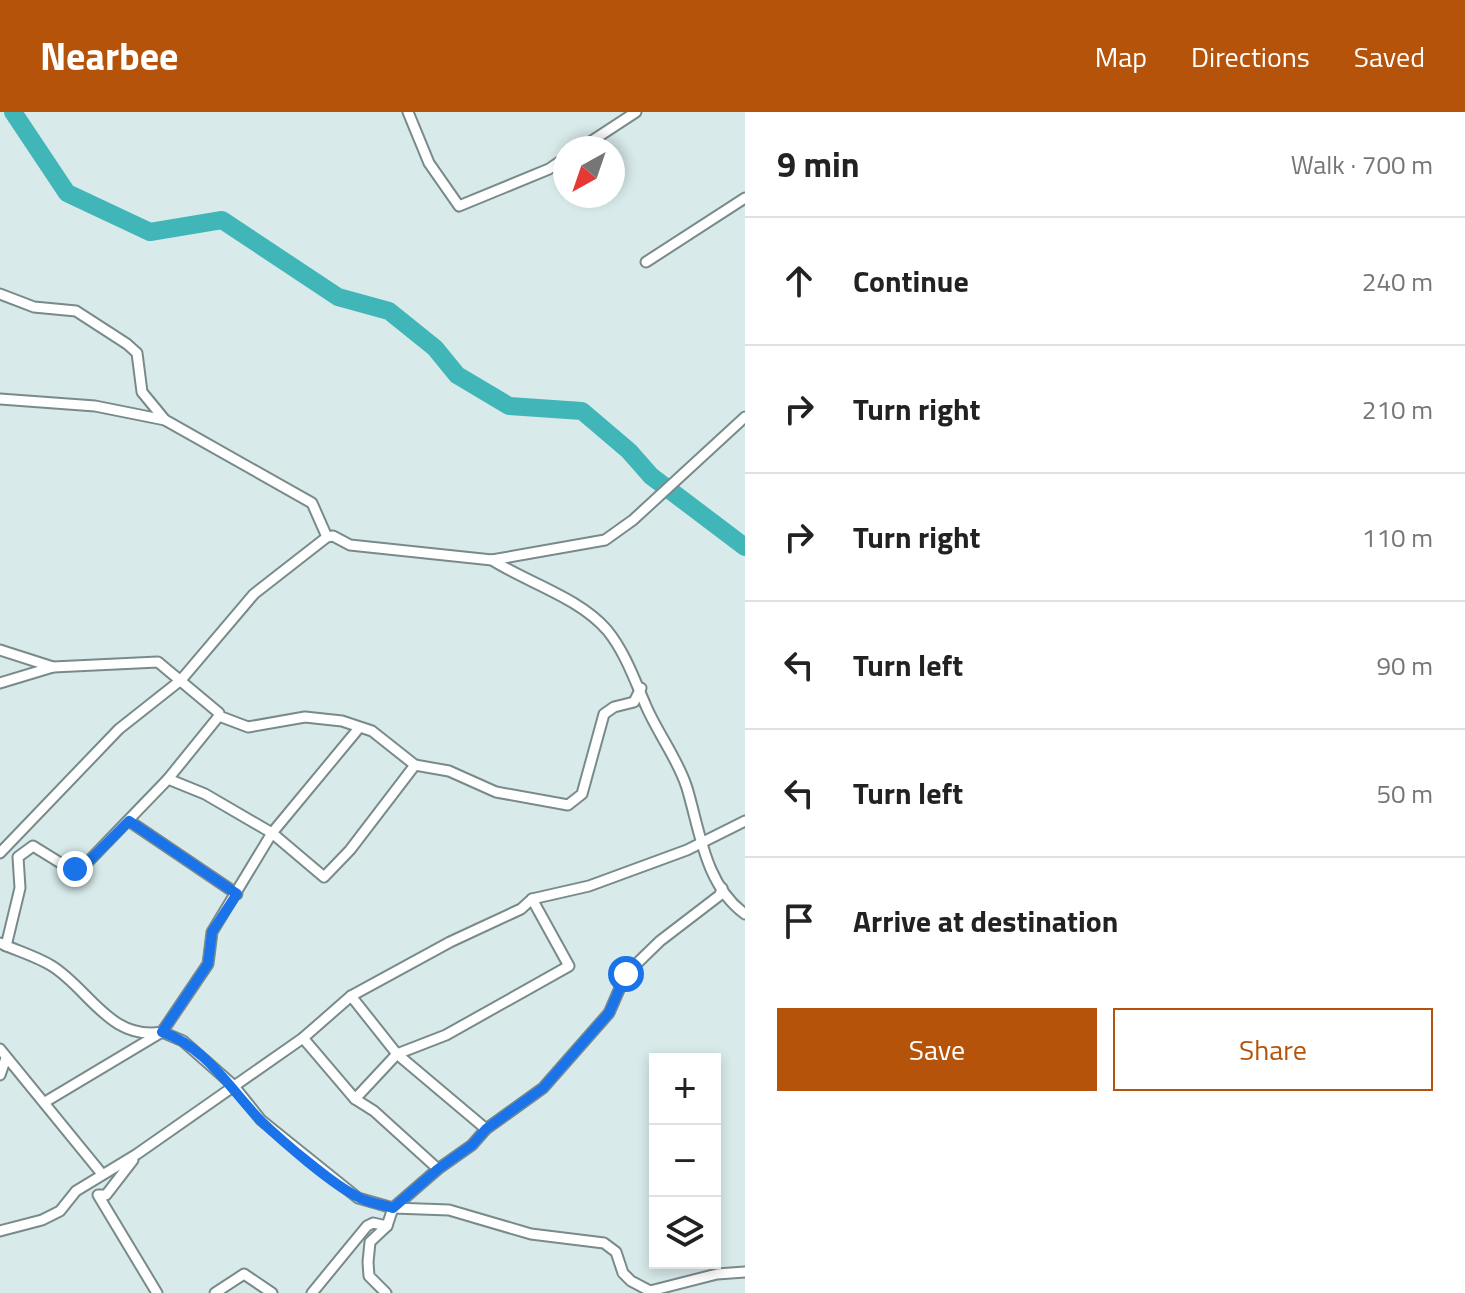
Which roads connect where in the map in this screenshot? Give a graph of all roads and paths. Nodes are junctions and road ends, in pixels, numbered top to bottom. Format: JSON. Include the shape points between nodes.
{"nodes":[{"id":1,"x":408,"y":112,"type":"edge"},
{"id":2,"x":636,"y":112,"type":"edge"},
{"id":3,"x":599,"y":136,"type":"edge"},
{"id":4,"x":553,"y":166,"type":"edge"},
{"id":5,"x":745,"y":198,"type":"edge"},
{"id":6,"x":646,"y":262,"type":"dead end"},
{"id":7,"x":0,"y":294,"type":"edge"},
{"id":8,"x":0,"y":399,"type":"edge"},
{"id":9,"x":745,"y":417,"type":"edge"},
{"id":10,"x":165,"y":420,"type":"junction"},
{"id":11,"x":327,"y":537,"type":"junction"},
{"id":12,"x":492,"y":560,"type":"junction"},
{"id":13,"x":0,"y":650,"type":"edge"},
{"id":14,"x":53,"y":667,"type":"junction"},
{"id":15,"x":181,"y":680,"type":"junction"},
{"id":16,"x":0,"y":683,"type":"edge"},
{"id":17,"x":641,"y":688,"type":"junction"},
{"id":18,"x":219,"y":716,"type":"junction"},
{"id":19,"x":359,"y":728,"type":"junction"},
{"id":20,"x":415,"y":765,"type":"junction"},
{"id":21,"x":168,"y":779,"type":"junction"},
{"id":22,"x":129,"y":821,"type":"junction"},
{"id":23,"x":745,"y":821,"type":"edge"},
{"id":24,"x":272,"y":833,"type":"junction"},
{"id":25,"x":701,"y":845,"type":"junction"},
{"id":26,"x":0,"y":853,"type":"edge"},
{"id":27,"x":722,"y":888,"type":"junction"},
{"id":28,"x":237,"y":894,"type":"junction"},
{"id":29,"x":532,"y":899,"type":"junction"},
{"id":30,"x":745,"y":914,"type":"edge"},
{"id":31,"x":3,"y":944,"type":"edge"},
{"id":32,"x":351,"y":996,"type":"junction"},
{"id":33,"x":162,"y":1032,"type":"junction"},
{"id":34,"x":303,"y":1038,"type":"junction"},
{"id":35,"x":3,"y":1054,"type":"edge"},
{"id":36,"x":397,"y":1054,"type":"junction"},
{"id":37,"x":0,"y":1075,"type":"edge"},
{"id":38,"x":233,"y":1085,"type":"junction"},
{"id":39,"x":355,"y":1099,"type":"junction"},
{"id":40,"x":45,"y":1102,"type":"junction"},
{"id":41,"x":486,"y":1129,"type":"junction"},
{"id":42,"x":137,"y":1154,"type":"junction"},
{"id":43,"x":438,"y":1169,"type":"junction"},
{"id":44,"x":102,"y":1174,"type":"junction"},
{"id":45,"x":393,"y":1208,"type":"junction"},
{"id":46,"x":387,"y":1226,"type":"junction"},
{"id":47,"x":0,"y":1231,"type":"edge"},
{"id":48,"x":745,"y":1272,"type":"edge"},
{"id":49,"x":647,"y":1292,"type":"edge"},
{"id":50,"x":157,"y":1293,"type":"edge"},
{"id":51,"x":215,"y":1293,"type":"edge"},
{"id":52,"x":272,"y":1293,"type":"edge"},
{"id":53,"x":312,"y":1293,"type":"edge"},
{"id":54,"x":386,"y":1293,"type":"edge"}],
"edges":[{"from":1,"to":4,"type":"street","via":[[429,163],[459,206]]},
{"from":2,"to":3,"type":"street"},
{"from":5,"to":6,"type":"street"},
{"from":7,"to":10,"type":"street","via":[[34,307],[76,311],[127,344],[137,353],[142,392]]},
{"from":8,"to":10,"type":"street","via":[[95,406]]},
{"from":9,"to":12,"type":"street","via":[[605,540]]},
{"from":10,"to":11,"type":"street","via":[[312,503]]},
{"from":11,"to":12,"type":"street","via":[[350,545]]},
{"from":11,"to":15,"type":"street","via":[[254,594]]},
{"from":12,"to":17,"type":"street","via":[[606,630]]},
{"from":13,"to":14,"type":"street"},
{"from":14,"to":15,"type":"street","via":[[158,662]]},
{"from":14,"to":16,"type":"street"},
{"from":15,"to":18,"type":"street"},
{"from":15,"to":26,"type":"street","via":[[119,729]]},
{"from":17,"to":20,"type":"street","via":[[634,702],[604,714],[582,794],[568,805],[496,792],[449,771]]},
{"from":17,"to":25,"type":"street","via":[[687,789]]},
{"from":18,"to":19,"type":"street","via":[[248,727],[305,717]]},
{"from":18,"to":21,"type":"street"},
{"from":19,"to":20,"type":"street","via":[[372,731]]},
{"from":19,"to":24,"type":"street"},
{"from":20,"to":24,"type":"street","via":[[327,876]]},
{"from":21,"to":22,"type":"street"},
{"from":21,"to":24,"type":"street"},
{"from":22,"to":28,"type":"street"},
{"from":22,"to":31,"type":"street","via":[[75,869],[39,846],[18,857],[20,888]]},
{"from":23,"to":25,"type":"street"},
{"from":24,"to":28,"type":"street"},
{"from":25,"to":27,"type":"street"},
{"from":25,"to":29,"type":"street","via":[[589,886]]},
{"from":27,"to":30,"type":"street"},
{"from":27,"to":41,"type":"street","via":[[626,974],[609,1013],[543,1088]]},
{"from":28,"to":33,"type":"street","via":[[212,932],[208,964]]},
{"from":29,"to":32,"type":"street"},
{"from":29,"to":36,"type":"street","via":[[569,966],[446,1035]]},
{"from":31,"to":33,"type":"street","via":[[60,972],[113,1022],[137,1032]]},
{"from":32,"to":34,"type":"street"},
{"from":32,"to":36,"type":"street"},
{"from":33,"to":38,"type":"street","via":[[183,1041]]},
{"from":33,"to":40,"type":"street"},
{"from":34,"to":38,"type":"street"},
{"from":34,"to":39,"type":"street"},
{"from":35,"to":37,"type":"street"},
{"from":35,"to":40,"type":"street"},
{"from":36,"to":39,"type":"street"},
{"from":36,"to":41,"type":"street"},
{"from":38,"to":42,"type":"street"},
{"from":38,"to":45,"type":"street","via":[[261,1120],[358,1198]]},
{"from":39,"to":43,"type":"street"},
{"from":40,"to":44,"type":"street"},
{"from":41,"to":43,"type":"street"},
{"from":42,"to":44,"type":"street"},
{"from":42,"to":50,"type":"street","via":[[106,1195],[98,1195]]},
{"from":43,"to":45,"type":"street"},
{"from":44,"to":47,"type":"street","via":[[76,1191],[60,1211]]},
{"from":45,"to":46,"type":"street"},
{"from":45,"to":49,"type":"street","via":[[449,1210],[531,1234],[604,1243],[616,1252],[623,1273]]},
{"from":46,"to":53,"type":"street","via":[[367,1226]]},
{"from":46,"to":54,"type":"street","via":[[370,1242],[368,1262],[369,1276]]},
{"from":48,"to":49,"type":"street"},
{"from":51,"to":52,"type":"street","via":[[244,1274]]}]}
